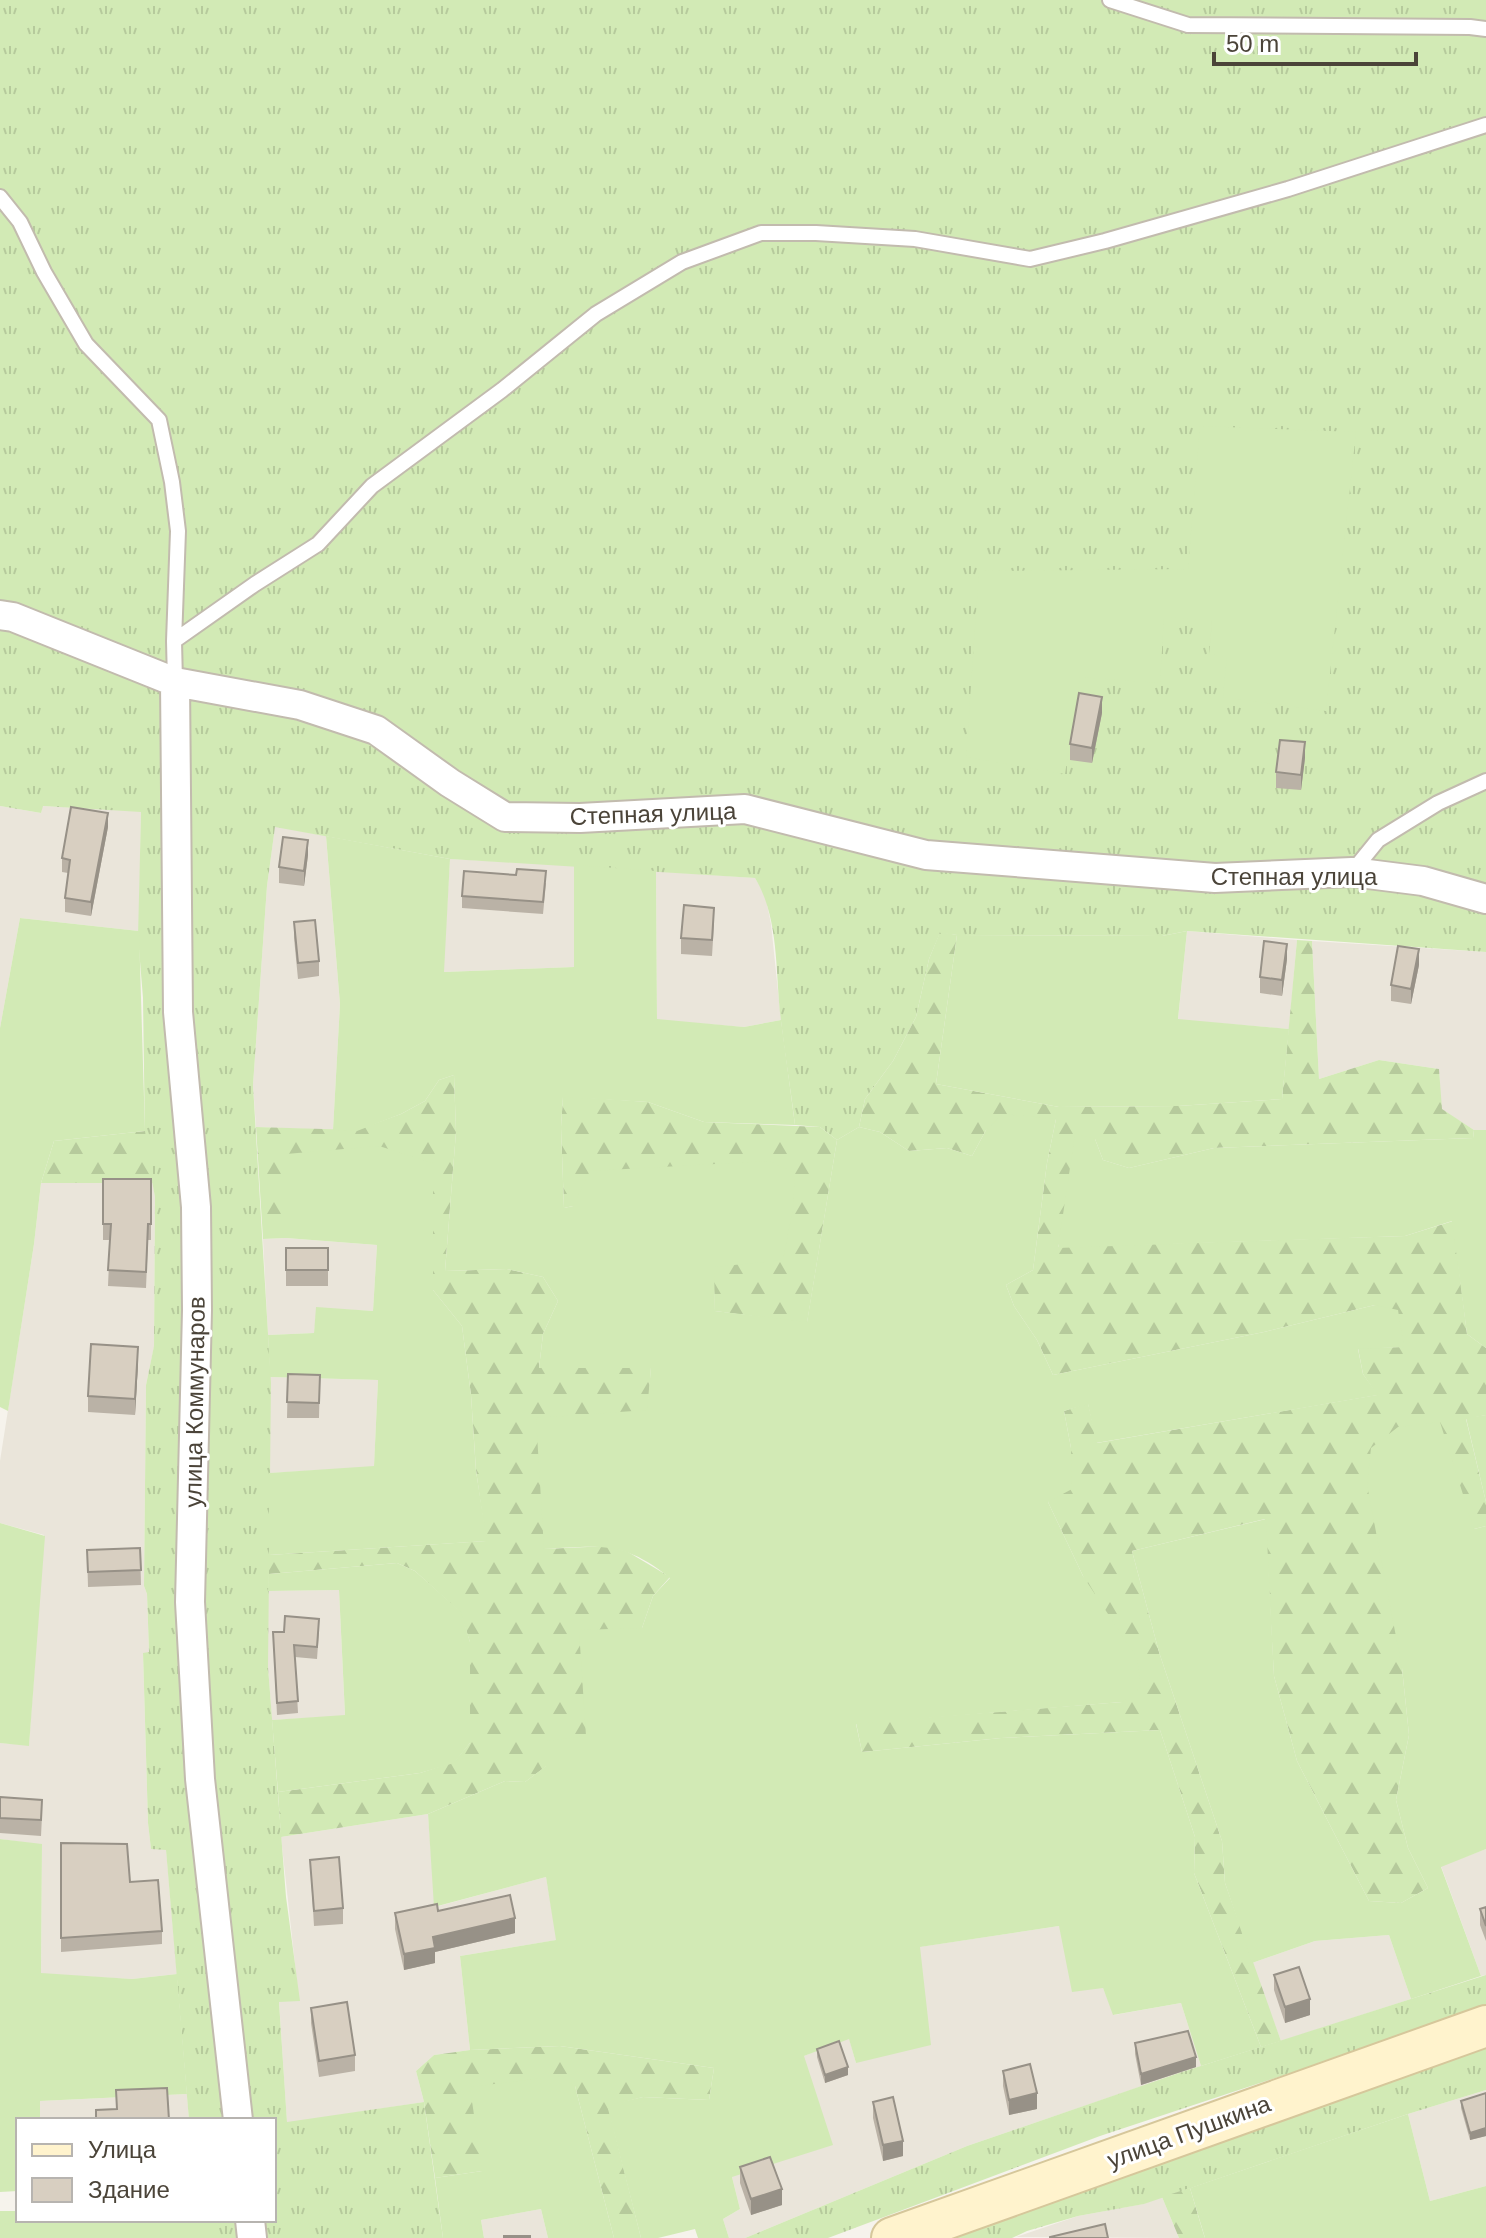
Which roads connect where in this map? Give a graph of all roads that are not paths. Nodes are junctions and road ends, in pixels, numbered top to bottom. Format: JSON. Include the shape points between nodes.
{"nodes":[{"id":1,"x":1110,"y":0,"type":"edge"},
{"id":2,"x":1486,"y":29,"type":"edge"},
{"id":3,"x":1486,"y":125,"type":"edge"},
{"id":4,"x":0,"y":197,"type":"edge"},
{"id":5,"x":0,"y":615,"type":"edge"},
{"id":6,"x":174,"y":641,"type":"junction"},
{"id":7,"x":175,"y":682,"type":"junction"},
{"id":8,"x":1486,"y":781,"type":"edge"},
{"id":9,"x":1352,"y":872,"type":"junction"},
{"id":10,"x":1486,"y":899,"type":"edge"},
{"id":11,"x":1486,"y":2026,"type":"edge"},
{"id":12,"x":238,"y":2118,"type":"edge"},
{"id":13,"x":892,"y":2238,"type":"edge"}],
"edges":[{"from":1,"to":2,"type":"lane","via":[[1188,25]]},
{"from":3,"to":6,"type":"lane","via":[[1288,189],[1030,259],[915,239],[761,233],[682,262],[596,314],[372,486],[318,544]]},
{"from":4,"to":6,"type":"lane","via":[[20,222],[86,344],[159,420],[178,531]]},
{"from":5,"to":7,"type":"street","name":"Степная улица"},
{"from":6,"to":7,"type":"lane"},
{"from":7,"to":9,"type":"street","name":"Степная улица","via":[[300,705],[376,730],[505,817],[745,809],[926,855],[1215,878]]},
{"from":7,"to":12,"type":"street","name":"улица Коммунаров","via":[[178,1012],[196,1207],[190,1602],[200,1779]]},
{"from":8,"to":9,"type":"lane","via":[[1378,840]]},
{"from":9,"to":10,"type":"street","name":"Степная улица","via":[[1423,881]]},
{"from":11,"to":13,"type":"street","name":"улица Пушкина"}]}
